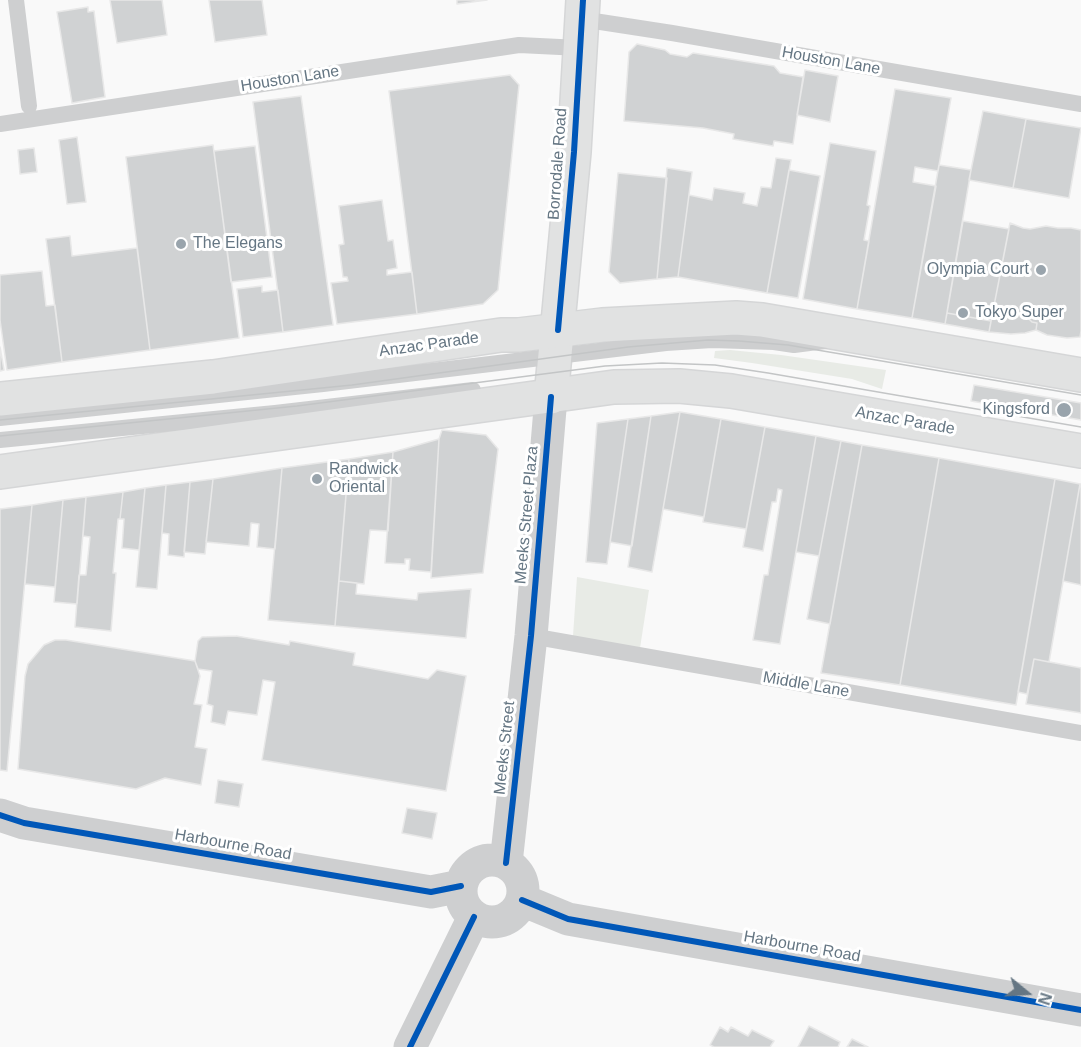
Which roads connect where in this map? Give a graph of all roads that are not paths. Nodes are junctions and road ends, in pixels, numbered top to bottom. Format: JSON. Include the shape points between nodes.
{"nodes":[{"id":1,"x":16,"y":0,"type":"edge"},
{"id":2,"x":581,"y":22,"type":"edge"},
{"id":3,"x":1081,"y":104,"type":"edge"},
{"id":4,"x":29,"y":106,"type":"dead end"},
{"id":5,"x":0,"y":124,"type":"edge"},
{"id":6,"x":556,"y":343,"type":"junction"},
{"id":7,"x":1081,"y":375,"type":"edge"},
{"id":8,"x":551,"y":397,"type":"junction"},
{"id":9,"x":0,"y":399,"type":"edge"},
{"id":10,"x":0,"y":418,"type":"edge"},
{"id":11,"x":0,"y":440,"type":"edge"},
{"id":12,"x":1081,"y":451,"type":"edge"},
{"id":13,"x":0,"y":472,"type":"edge"},
{"id":14,"x":531,"y":636,"type":"junction"},
{"id":15,"x":1081,"y":734,"type":"edge"},
{"id":16,"x":0,"y":815,"type":"edge"},
{"id":17,"x":506,"y":863,"type":"junction"},
{"id":18,"x":461,"y":886,"type":"junction"},
{"id":19,"x":522,"y":900,"type":"junction"},
{"id":20,"x":474,"y":917,"type":"junction"},
{"id":21,"x":1081,"y":1010,"type":"edge"},
{"id":22,"x":410,"y":1047,"type":"edge"}],
"edges":[{"from":1,"to":4,"type":"lane"},
{"from":2,"to":3,"type":"lane","name":"Houston Lane","via":[[684,35]]},
{"from":2,"to":5,"type":"lane","name":"Houston Lane","via":[[519,45]]},
{"from":2,"to":6,"type":"main road","name":"Borrodale Road","via":[[574,152]]},
{"from":6,"to":7,"type":"main road","name":"Anzac Parade","via":[[602,325],[736,318]]},
{"from":6,"to":8,"type":"main road","name":"Borrodale Road"},
{"from":6,"to":9,"type":"main road","name":"Anzac Parade","via":[[501,335],[213,377]]},
{"from":6,"to":10,"type":"lane","name":"Anzac Parade","via":[[322,384]]},
{"from":8,"to":11,"type":"lane","name":"Anzac Parade","via":[[512,386]]},
{"from":8,"to":12,"type":"main road","name":"Anzac Parade","via":[[614,387],[679,386],[732,391]]},
{"from":8,"to":13,"type":"main road","name":"Anzac Parade"},
{"from":8,"to":14,"type":"street","name":"Meeks Street Plaza"},
{"from":14,"to":15,"type":"lane","name":"Middle Lane"},
{"from":14,"to":17,"type":"street","name":"Meeks Street"},
{"from":16,"to":18,"type":"street","name":"Harbourne Road","via":[[24,823],[431,892]]},
{"from":17,"to":18,"type":"street","via":[[483,861],[465,875]]},
{"from":17,"to":19,"type":"street","via":[[520,878]]},
{"from":18,"to":20,"type":"street","via":[[463,902]]},
{"from":19,"to":20,"type":"street","via":[[505,920],[488,922]]},
{"from":19,"to":21,"type":"street","name":"Harbourne Road","via":[[568,919]]},
{"from":20,"to":22,"type":"street"}]}
